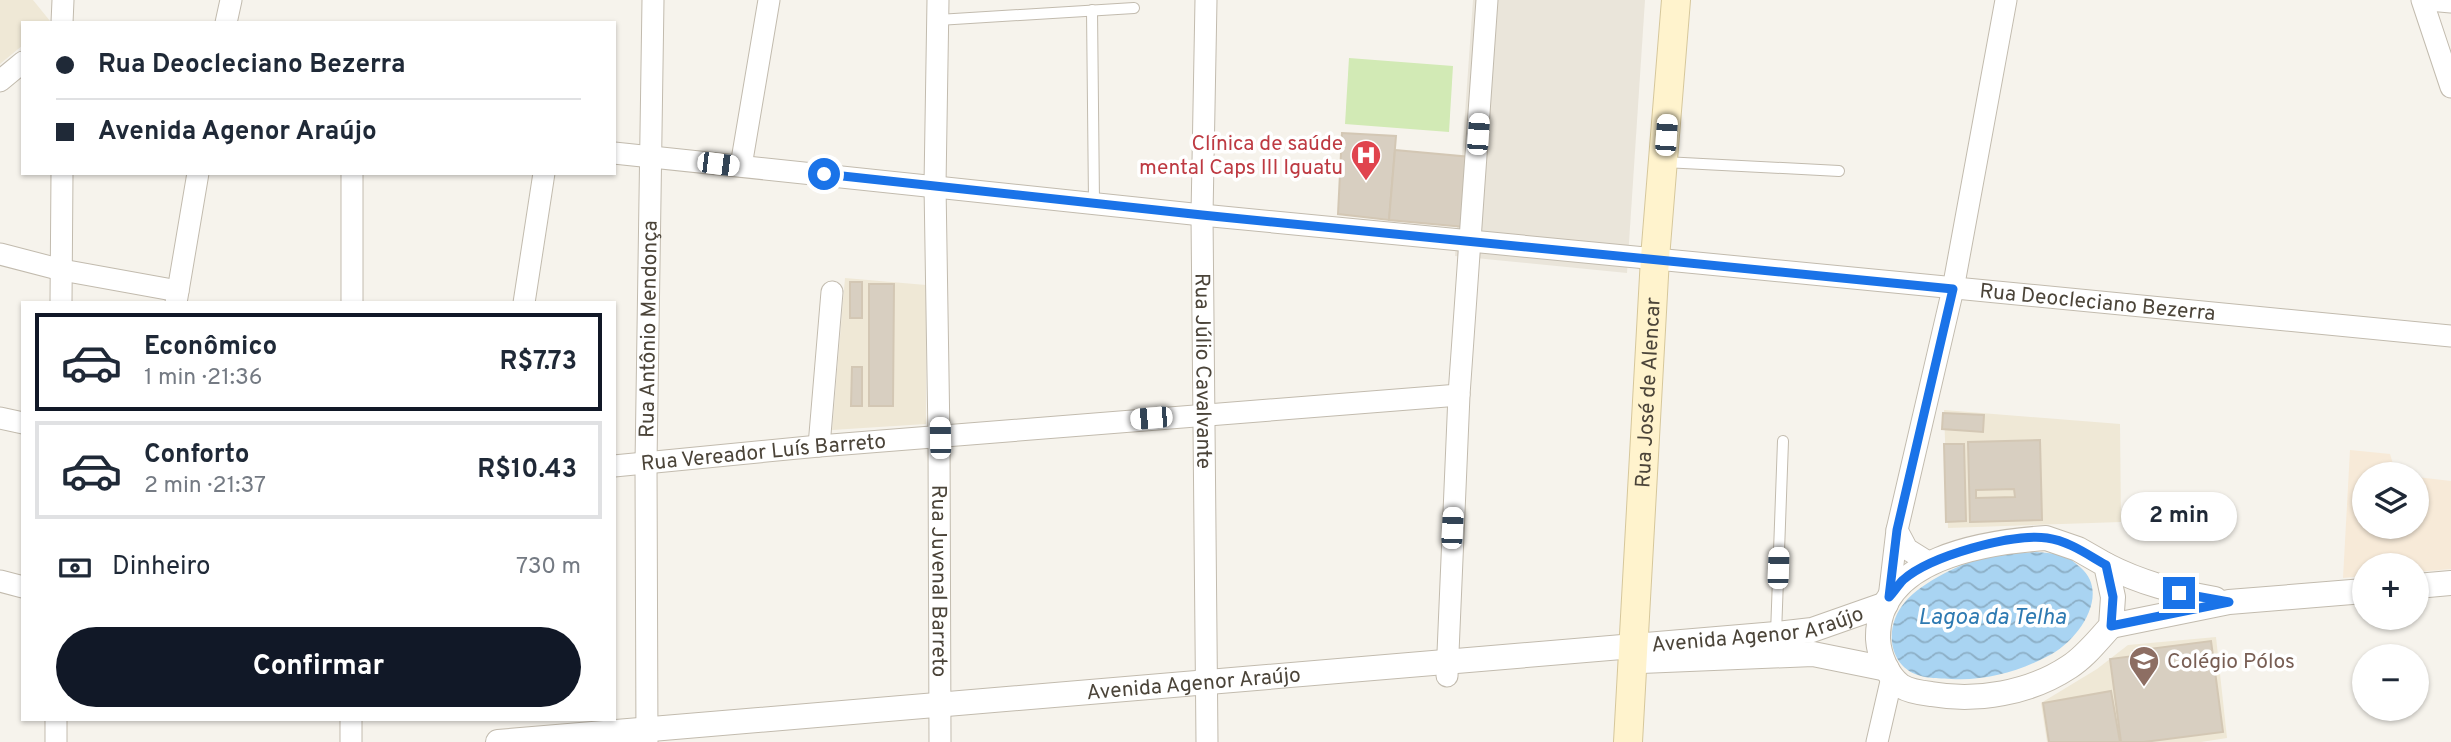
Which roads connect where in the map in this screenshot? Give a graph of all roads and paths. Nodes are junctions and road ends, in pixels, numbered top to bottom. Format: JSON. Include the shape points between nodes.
{"nodes":[{"id":1,"x":62,"y":0,"type":"edge"},
{"id":2,"x":231,"y":0,"type":"edge"},
{"id":3,"x":653,"y":0,"type":"edge"},
{"id":4,"x":769,"y":0,"type":"edge"},
{"id":5,"x":1206,"y":0,"type":"edge"},
{"id":6,"x":1487,"y":0,"type":"edge"},
{"id":7,"x":1676,"y":0,"type":"edge"},
{"id":8,"x":2006,"y":0,"type":"edge"},
{"id":9,"x":2422,"y":0,"type":"edge"},
{"id":10,"x":2429,"y":0,"type":"edge"},
{"id":11,"x":2451,"y":2,"type":"edge"},
{"id":12,"x":1134,"y":8,"type":"dead end"},
{"id":13,"x":938,"y":10,"type":"edge"},
{"id":14,"x":1093,"y":10,"type":"junction"},
{"id":15,"x":62,"y":21,"type":"edge"},
{"id":16,"x":226,"y":21,"type":"edge"},
{"id":17,"x":21,"y":64,"type":"edge"},
{"id":18,"x":0,"y":81,"type":"edge"},
{"id":19,"x":2451,"y":87,"type":"edge"},
{"id":20,"x":616,"y":153,"type":"edge"},
{"id":21,"x":652,"y":156,"type":"junction"},
{"id":22,"x":1664,"y":162,"type":"junction"},
{"id":23,"x":741,"y":166,"type":"junction"},
{"id":24,"x":1839,"y":171,"type":"dead end"},
{"id":25,"x":62,"y":175,"type":"edge"},
{"id":26,"x":198,"y":175,"type":"edge"},
{"id":27,"x":352,"y":175,"type":"edge"},
{"id":28,"x":544,"y":175,"type":"edge"},
{"id":29,"x":934,"y":185,"type":"junction"},
{"id":30,"x":1094,"y":202,"type":"junction"},
{"id":31,"x":1202,"y":215,"type":"junction"},
{"id":32,"x":1471,"y":241,"type":"junction"},
{"id":33,"x":0,"y":254,"type":"edge"},
{"id":34,"x":1655,"y":258,"type":"junction"},
{"id":35,"x":62,"y":270,"type":"junction"},
{"id":36,"x":1953,"y":289,"type":"junction"},
{"id":37,"x":832,"y":292,"type":"dead end"},
{"id":38,"x":177,"y":297,"type":"edge"},
{"id":39,"x":61,"y":301,"type":"edge"},
{"id":40,"x":352,"y":301,"type":"edge"},
{"id":41,"x":524,"y":301,"type":"edge"},
{"id":42,"x":2451,"y":336,"type":"edge"},
{"id":43,"x":1459,"y":394,"type":"junction"},
{"id":44,"x":1204,"y":414,"type":"junction"},
{"id":45,"x":0,"y":418,"type":"edge"},
{"id":46,"x":21,"y":423,"type":"edge"},
{"id":47,"x":940,"y":438,"type":"junction"},
{"id":48,"x":1783,"y":441,"type":"dead end"},
{"id":49,"x":819,"y":446,"type":"junction"},
{"id":50,"x":646,"y":463,"type":"junction"},
{"id":51,"x":616,"y":466,"type":"edge"},
{"id":52,"x":1897,"y":530,"type":"junction"},
{"id":53,"x":1931,"y":564,"type":"junction"},
{"id":54,"x":2106,"y":565,"type":"junction"},
{"id":55,"x":0,"y":581,"type":"edge"},
{"id":56,"x":2451,"y":583,"type":"edge"},
{"id":57,"x":2429,"y":585,"type":"edge"},
{"id":58,"x":21,"y":586,"type":"edge"},
{"id":59,"x":2352,"y":592,"type":"edge"},
{"id":60,"x":1888,"y":601,"type":"junction"},
{"id":61,"x":2229,"y":602,"type":"junction"},
{"id":62,"x":2111,"y":626,"type":"junction"},
{"id":63,"x":1776,"y":634,"type":"junction"},
{"id":64,"x":1634,"y":653,"type":"junction"},
{"id":65,"x":1446,"y":669,"type":"junction"},
{"id":66,"x":1890,"y":673,"type":"junction"},
{"id":67,"x":1208,"y":690,"type":"junction"},
{"id":68,"x":940,"y":711,"type":"junction"},
{"id":69,"x":56,"y":721,"type":"edge"},
{"id":70,"x":351,"y":721,"type":"edge"},
{"id":71,"x":650,"y":738,"type":"edge"},
{"id":72,"x":55,"y":742,"type":"edge"},
{"id":73,"x":351,"y":742,"type":"edge"},
{"id":74,"x":498,"y":742,"type":"edge"},
{"id":75,"x":940,"y":742,"type":"edge"},
{"id":76,"x":1207,"y":742,"type":"edge"},
{"id":77,"x":1628,"y":742,"type":"edge"},
{"id":78,"x":1877,"y":742,"type":"edge"}],
"edges":[{"from":1,"to":15,"type":"street"},
{"from":2,"to":16,"type":"street"},
{"from":3,"to":21,"type":"street","name":"Rua Antônio Mendonça"},
{"from":4,"to":23,"type":"street"},
{"from":5,"to":31,"type":"street","name":"Rua Júlio Cavalvante"},
{"from":6,"to":32,"type":"street"},
{"from":7,"to":22,"type":"main road","name":"Rua José de Alencar"},
{"from":8,"to":36,"type":"street"},
{"from":9,"to":19,"type":"street"},
{"from":10,"to":11,"type":"street"},
{"from":12,"to":14,"type":"lane"},
{"from":13,"to":14,"type":"lane"},
{"from":13,"to":29,"type":"street","name":"Rua Juvenal Barreto"},
{"from":14,"to":30,"type":"lane"},
{"from":17,"to":18,"type":"street"},
{"from":20,"to":21,"type":"street","name":"Rua Deocleciano Bezerra"},
{"from":21,"to":23,"type":"street","name":"Rua Deocleciano Bezerra"},
{"from":21,"to":50,"type":"street","name":"Rua Antônio Mendonça"},
{"from":22,"to":24,"type":"lane"},
{"from":22,"to":34,"type":"main road","name":"Rua José de Alencar"},
{"from":23,"to":29,"type":"street","name":"Rua Deocleciano Bezerra"},
{"from":25,"to":35,"type":"street"},
{"from":26,"to":38,"type":"street"},
{"from":27,"to":40,"type":"street"},
{"from":28,"to":41,"type":"street"},
{"from":29,"to":30,"type":"street","name":"Rua Deocleciano Bezerra"},
{"from":29,"to":47,"type":"street","name":"Rua Juvenal Barreto"},
{"from":30,"to":31,"type":"street","name":"Rua Deocleciano Bezerra"},
{"from":31,"to":32,"type":"street","name":"Rua Deocleciano Bezerra"},
{"from":31,"to":44,"type":"street","name":"Rua Júlio Cavalvante"},
{"from":32,"to":34,"type":"street","name":"Rua Deocleciano Bezerra"},
{"from":32,"to":43,"type":"street"},
{"from":33,"to":35,"type":"street"},
{"from":34,"to":36,"type":"street","name":"Rua Deocleciano Bezerra"},
{"from":34,"to":64,"type":"main road","name":"Rua José de Alencar"},
{"from":35,"to":38,"type":"street"},
{"from":35,"to":39,"type":"street"},
{"from":36,"to":42,"type":"street","name":"Rua Deocleciano Bezerra"},
{"from":36,"to":52,"type":"street"},
{"from":37,"to":49,"type":"street"},
{"from":43,"to":44,"type":"street","name":"Rua Vereador Luís Barreto"},
{"from":43,"to":65,"type":"street"},
{"from":44,"to":47,"type":"street","name":"Rua Vereador Luís Barreto"},
{"from":44,"to":67,"type":"street","name":"Rua Júlio Cavalvante"},
{"from":45,"to":46,"type":"street"},
{"from":47,"to":49,"type":"street","name":"Rua Vereador Luís Barreto"},
{"from":47,"to":68,"type":"street","name":"Rua Juvenal Barreto"},
{"from":48,"to":63,"type":"lane"},
{"from":49,"to":50,"type":"street","name":"Rua Vereador Luís Barreto"},
{"from":50,"to":51,"type":"street","name":"Rua Vereador Luís Barreto"},
{"from":50,"to":71,"type":"street","name":"Rua Antônio Mendonça"},
{"from":52,"to":53,"type":"street","via":[[1907,549]]},
{"from":52,"to":60,"type":"street"},
{"from":53,"to":54,"type":"street","name":"Avenida Agenor Araújo","via":[[1991,543],[2046,538]]},
{"from":53,"to":60,"type":"street","name":"Avenida Agenor Araújo","via":[[1903,580]]},
{"from":54,"to":61,"type":"street","name":"Avenida Agenor Araújo","via":[[2179,593]]},
{"from":54,"to":62,"type":"street","via":[[2113,597]]},
{"from":55,"to":58,"type":"street"},
{"from":56,"to":57,"type":"street"},
{"from":59,"to":61,"type":"street","name":"Avenida Agenor Araújo"},
{"from":60,"to":63,"type":"street","name":"Avenida Agenor Araújo","via":[[1812,630]]},
{"from":60,"to":66,"type":"street","name":"Avenida Agenor Araújo","via":[[1878,636],[1879,651]]},
{"from":61,"to":62,"type":"street","name":"Avenida Agenor Araújo"},
{"from":62,"to":66,"type":"street","name":"Avenida Agenor Araújo","via":[[2070,667],[2009,692],[1941,696],[1901,686]]},
{"from":63,"to":64,"type":"street","name":"Avenida Agenor Araújo"},
{"from":64,"to":65,"type":"street","name":"Avenida Agenor Araújo"},
{"from":64,"to":66,"type":"street","name":"Avenida Agenor Araújo","via":[[1813,653]]},
{"from":64,"to":77,"type":"main road","name":"Rua José de Alencar"},
{"from":65,"to":67,"type":"street","name":"Avenida Agenor Araújo"},
{"from":66,"to":78,"type":"street"},
{"from":67,"to":68,"type":"street","name":"Avenida Agenor Araújo"},
{"from":67,"to":76,"type":"street","name":"Rua Júlio Cavalvante"},
{"from":68,"to":71,"type":"street","name":"Avenida Agenor Araújo"},
{"from":68,"to":75,"type":"street","name":"Rua Juvenal Barreto"},
{"from":69,"to":72,"type":"street"},
{"from":70,"to":73,"type":"street"},
{"from":71,"to":74,"type":"street","name":"Avenida Agenor Araújo"}]}
